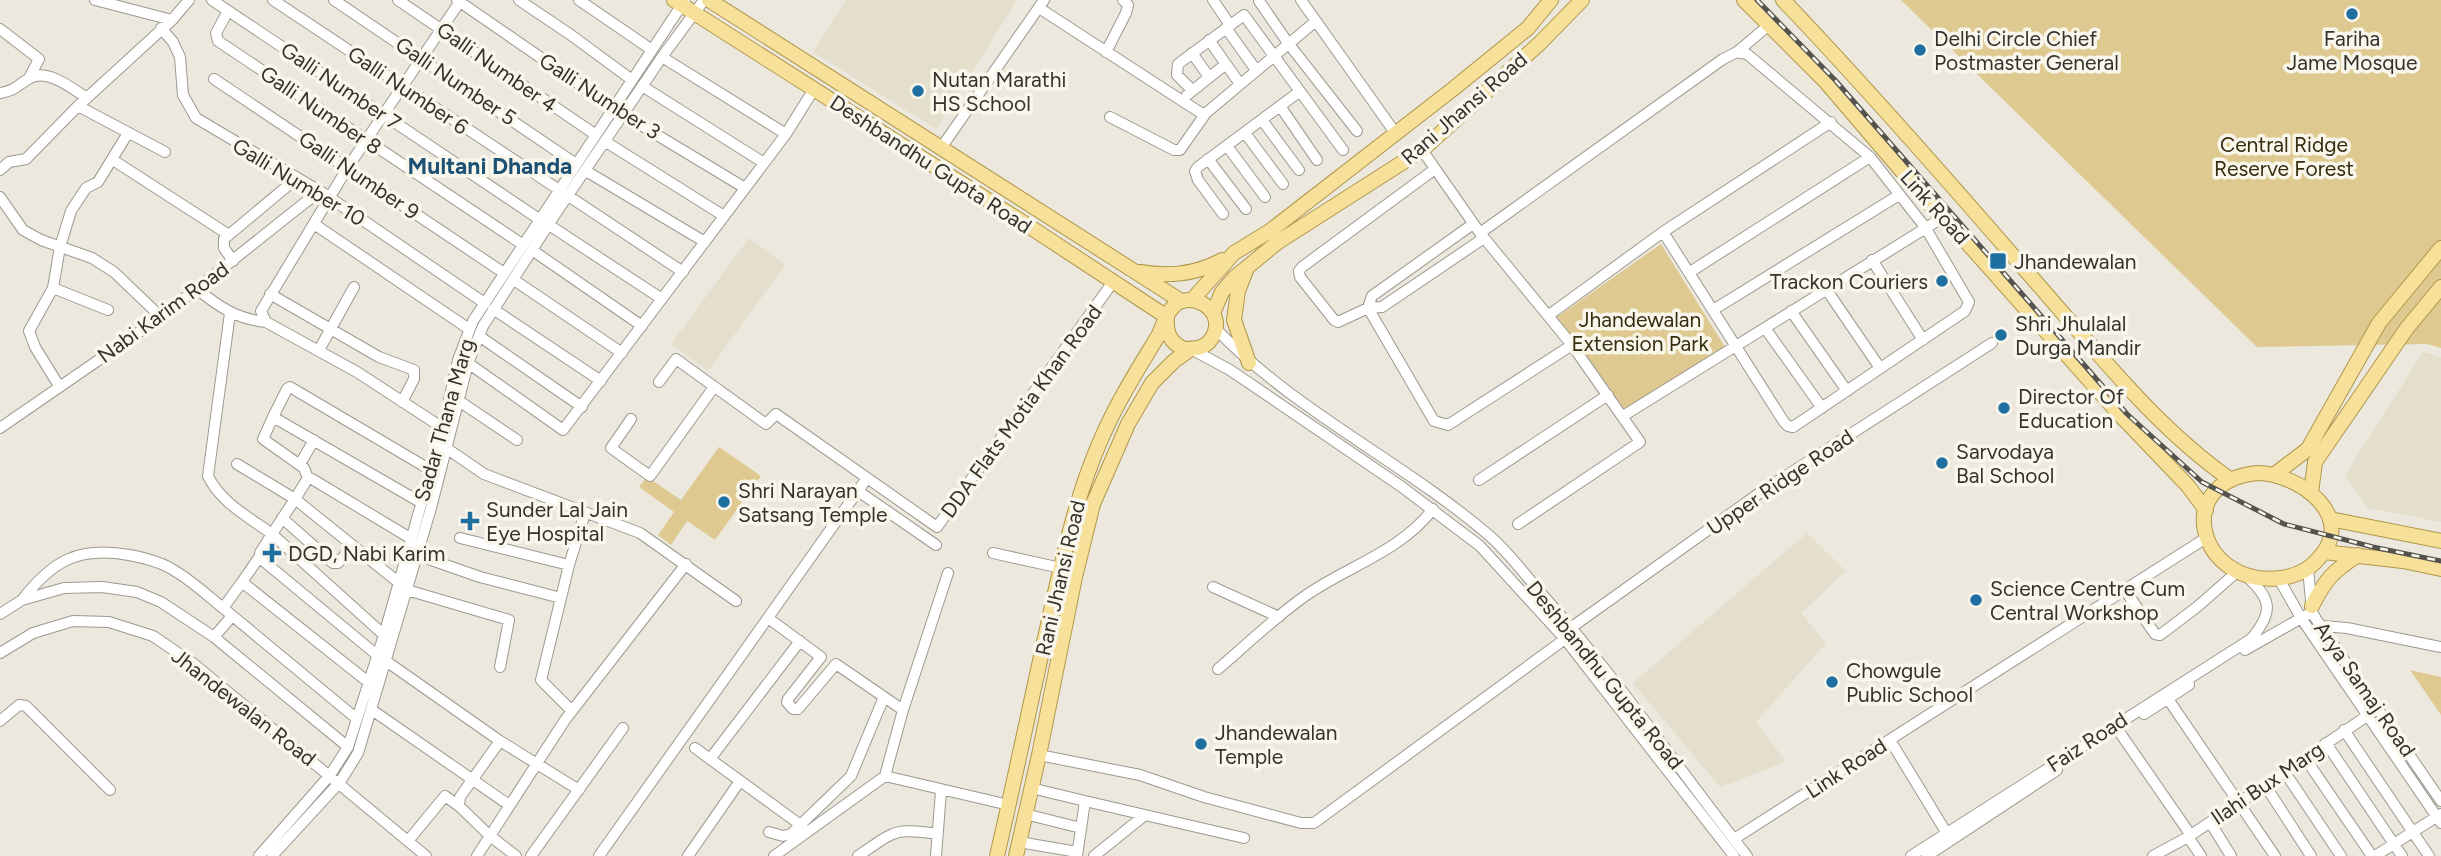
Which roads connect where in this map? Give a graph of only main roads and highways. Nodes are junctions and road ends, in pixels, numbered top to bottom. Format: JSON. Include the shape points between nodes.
{"nodes":[{"id":1,"x":709,"y":0,"type":"edge"},
{"id":2,"x":737,"y":0,"type":"edge"},
{"id":3,"x":1551,"y":0,"type":"edge"},
{"id":4,"x":1582,"y":0,"type":"edge"},
{"id":5,"x":1744,"y":0,"type":"edge"},
{"id":6,"x":1783,"y":0,"type":"edge"},
{"id":7,"x":684,"y":4,"type":"edge"},
{"id":8,"x":739,"y":19,"type":"junction"},
{"id":9,"x":2441,"y":248,"type":"edge"},
{"id":10,"x":1234,"y":253,"type":"junction"},
{"id":11,"x":1248,"y":267,"type":"junction"},
{"id":12,"x":1132,"y":271,"type":"junction"},
{"id":13,"x":2441,"y":287,"type":"edge"},
{"id":14,"x":1187,"y":300,"type":"junction"},
{"id":15,"x":1213,"y":313,"type":"junction"},
{"id":16,"x":1167,"y":317,"type":"junction"},
{"id":17,"x":1191,"y":349,"type":"junction"},
{"id":18,"x":1250,"y":363,"type":"road end"},
{"id":19,"x":2275,"y":474,"type":"junction"},
{"id":20,"x":2231,"y":480,"type":"junction"},
{"id":21,"x":2311,"y":493,"type":"junction"},
{"id":22,"x":2206,"y":510,"type":"junction"},
{"id":23,"x":2330,"y":519,"type":"junction"},
{"id":24,"x":2441,"y":541,"type":"edge"},
{"id":25,"x":2324,"y":552,"type":"junction"},
{"id":26,"x":2358,"y":555,"type":"junction"},
{"id":27,"x":2441,"y":569,"type":"edge"},
{"id":28,"x":2306,"y":612,"type":"road end"},
{"id":29,"x":1018,"y":849,"type":"edge"},
{"id":30,"x":997,"y":856,"type":"edge"}],
"edges":[{"from":1,"to":8,"type":"main road","name":"Deshbandhu Gupta Road"},
{"from":2,"to":8,"type":"main road"},
{"from":3,"to":10,"type":"main road","name":"Rani Jhansi Road","via":[[1528,28],[1396,134],[1270,231]]},
{"from":4,"to":11,"type":"main road","name":"Rani Jhansi Road","via":[[1422,150],[1278,242]]},
{"from":5,"to":22,"type":"main road","name":"Link Road","via":[[1825,81]]},
{"from":6,"to":20,"type":"main road","name":"Link Road","via":[[1866,87],[2139,400]]},
{"from":7,"to":16,"type":"main road","name":"Deshbandhu Gupta Road"},
{"from":8,"to":12,"type":"main road","name":"Deshbandhu Gupta Road"},
{"from":9,"to":19,"type":"main road","via":[[2379,323],[2308,449]]},
{"from":10,"to":12,"type":"main road","via":[[1188,273],[1159,276]]},
{"from":10,"to":14,"type":"main road","name":"Rani Jhansi Road"},
{"from":11,"to":15,"type":"main road","name":"Rani Jhansi Road","via":[[1222,292]]},
{"from":11,"to":18,"type":"main road","via":[[1238,291],[1234,320]]},
{"from":12,"to":14,"type":"main road","name":"Deshbandhu Gupta Road"},
{"from":13,"to":21,"type":"main road","via":[[2407,328],[2315,462]]},
{"from":14,"to":15,"type":"main road","via":[[1199,301]]},
{"from":14,"to":16,"type":"main road","via":[[1173,307]]},
{"from":15,"to":17,"type":"main road","via":[[1216,329],[1207,344]]},
{"from":16,"to":17,"type":"main road","via":[[1169,338],[1179,347]]},
{"from":16,"to":30,"type":"main road","name":"Rani Jhansi Road","via":[[1114,412],[1077,502]]},
{"from":17,"to":29,"type":"main road","name":"Rani Jhansi Road","via":[[1152,383],[1093,503]]},
{"from":19,"to":20,"type":"main road"},
{"from":19,"to":21,"type":"main road"},
{"from":20,"to":22,"type":"main road","via":[[2215,492]]},
{"from":21,"to":23,"type":"main road"},
{"from":22,"to":25,"type":"main road","via":[[2210,548],[2240,572],[2279,579],[2308,568]]},
{"from":23,"to":24,"type":"main road"},
{"from":23,"to":25,"type":"main road","via":[[2331,535]]},
{"from":25,"to":26,"type":"main road"},
{"from":26,"to":27,"type":"main road"},
{"from":26,"to":28,"type":"main road","via":[[2325,581]]}]}
